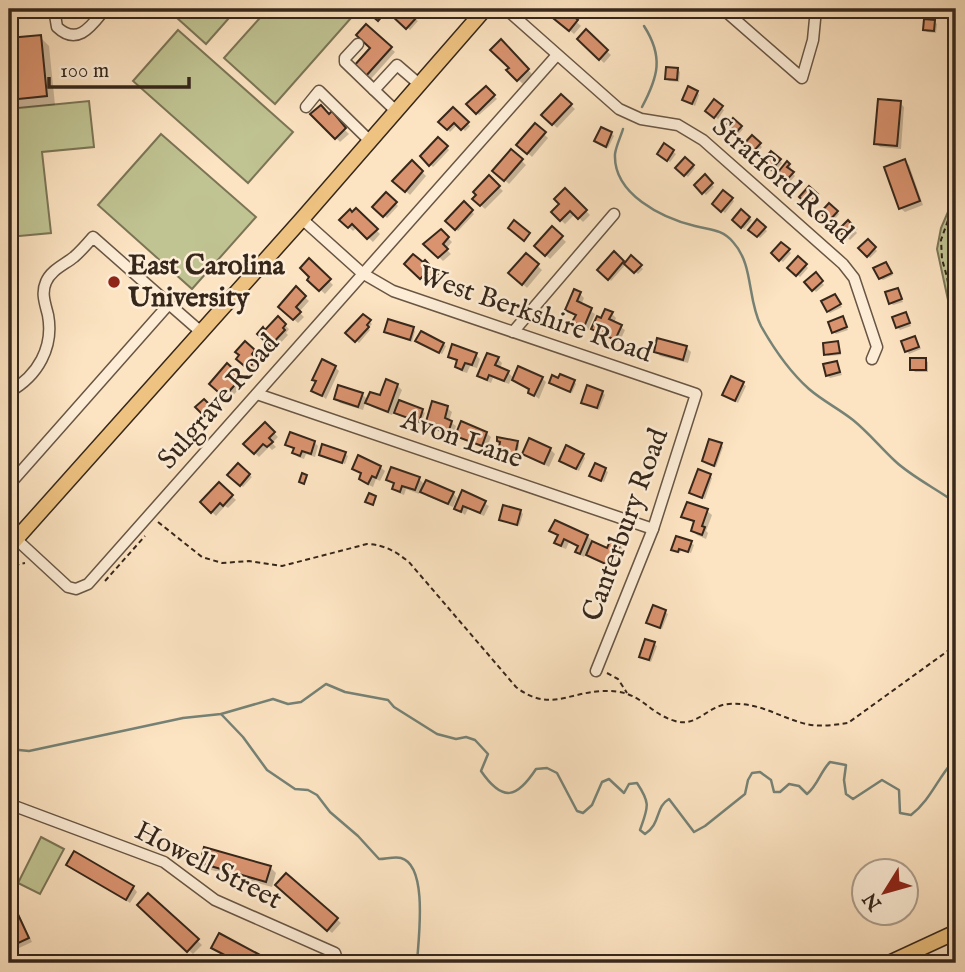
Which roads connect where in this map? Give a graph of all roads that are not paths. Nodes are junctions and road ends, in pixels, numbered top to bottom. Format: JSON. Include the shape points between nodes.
{"nodes":[{"id":1,"x":54,"y":9,"type":"edge"},
{"id":2,"x":105,"y":9,"type":"edge"},
{"id":3,"x":485,"y":9,"type":"edge"},
{"id":4,"x":506,"y":9,"type":"edge"},
{"id":5,"x":723,"y":9,"type":"edge"},
{"id":6,"x":816,"y":9,"type":"edge"},
{"id":7,"x":358,"y":44,"type":"dead end"},
{"id":8,"x":557,"y":55,"type":"junction"},
{"id":9,"x":419,"y":84,"type":"junction"},
{"id":10,"x":374,"y":90,"type":"junction"},
{"id":11,"x":306,"y":107,"type":"dead end"},
{"id":12,"x":396,"y":111,"type":"junction"},
{"id":13,"x":370,"y":141,"type":"junction"},
{"id":14,"x":614,"y":214,"type":"dead end"},
{"id":15,"x":302,"y":219,"type":"junction"},
{"id":16,"x":362,"y":273,"type":"junction"},
{"id":17,"x":169,"y":304,"type":"junction"},
{"id":18,"x":201,"y":332,"type":"junction"},
{"id":19,"x":513,"y":332,"type":"junction"},
{"id":20,"x":872,"y":359,"type":"dead end"},
{"id":21,"x":9,"y":392,"type":"edge"},
{"id":22,"x":257,"y":394,"type":"junction"},
{"id":23,"x":696,"y":394,"type":"joint"},
{"id":24,"x":9,"y":485,"type":"edge"},
{"id":25,"x":653,"y":529,"type":"junction"},
{"id":26,"x":12,"y":543,"type":"edge"},
{"id":27,"x":596,"y":671,"type":"road end"},
{"id":28,"x":9,"y":804,"type":"edge"},
{"id":29,"x":956,"y":932,"type":"edge"},
{"id":30,"x":917,"y":958,"type":"edge"},
{"id":31,"x":338,"y":963,"type":"edge"},
{"id":32,"x":890,"y":963,"type":"edge"}],
"edges":[{"from":1,"to":2,"type":"street","via":[[62,32],[74,36],[86,31]]},
{"from":3,"to":9,"type":"main road"},
{"from":4,"to":8,"type":"street","name":"Stratford Road"},
{"from":5,"to":6,"type":"street","via":[[802,78]]},
{"from":7,"to":10,"type":"street","via":[[345,62]]},
{"from":8,"to":16,"type":"street","name":"Sulgrave Road"},
{"from":8,"to":20,"type":"street","name":"Stratford Road","via":[[629,115],[678,125],[696,135],[843,264],[854,278],[877,347]]},
{"from":9,"to":10,"type":"street","via":[[397,65]]},
{"from":9,"to":12,"type":"main road"},
{"from":10,"to":12,"type":"street"},
{"from":11,"to":13,"type":"street","via":[[319,91]]},
{"from":12,"to":13,"type":"main road"},
{"from":13,"to":15,"type":"main road"},
{"from":14,"to":19,"type":"street"},
{"from":15,"to":16,"type":"street","name":"West Berkshire Road"},
{"from":15,"to":18,"type":"main road"},
{"from":16,"to":19,"type":"street","name":"West Berkshire Road","via":[[393,291]]},
{"from":16,"to":22,"type":"street","name":"Sulgrave Road"},
{"from":17,"to":18,"type":"street"},
{"from":17,"to":21,"type":"street","via":[[93,237],[48,278],[43,294],[49,327],[46,350],[31,375]]},
{"from":17,"to":24,"type":"street"},
{"from":18,"to":26,"type":"main road"},
{"from":19,"to":23,"type":"street","name":"West Berkshire Road"},
{"from":22,"to":25,"type":"street","name":"Avon Lane"},
{"from":22,"to":26,"type":"street","name":"Sulgrave Road","via":[[88,584],[68,587]]},
{"from":23,"to":25,"type":"street","name":"Canterbury Road"},
{"from":25,"to":27,"type":"street","name":"Canterbury Road"},
{"from":28,"to":31,"type":"street","name":"Howell Street","via":[[164,862],[215,900],[335,953]]},
{"from":29,"to":30,"type":"main road"},
{"from":30,"to":32,"type":"main road"}]}
